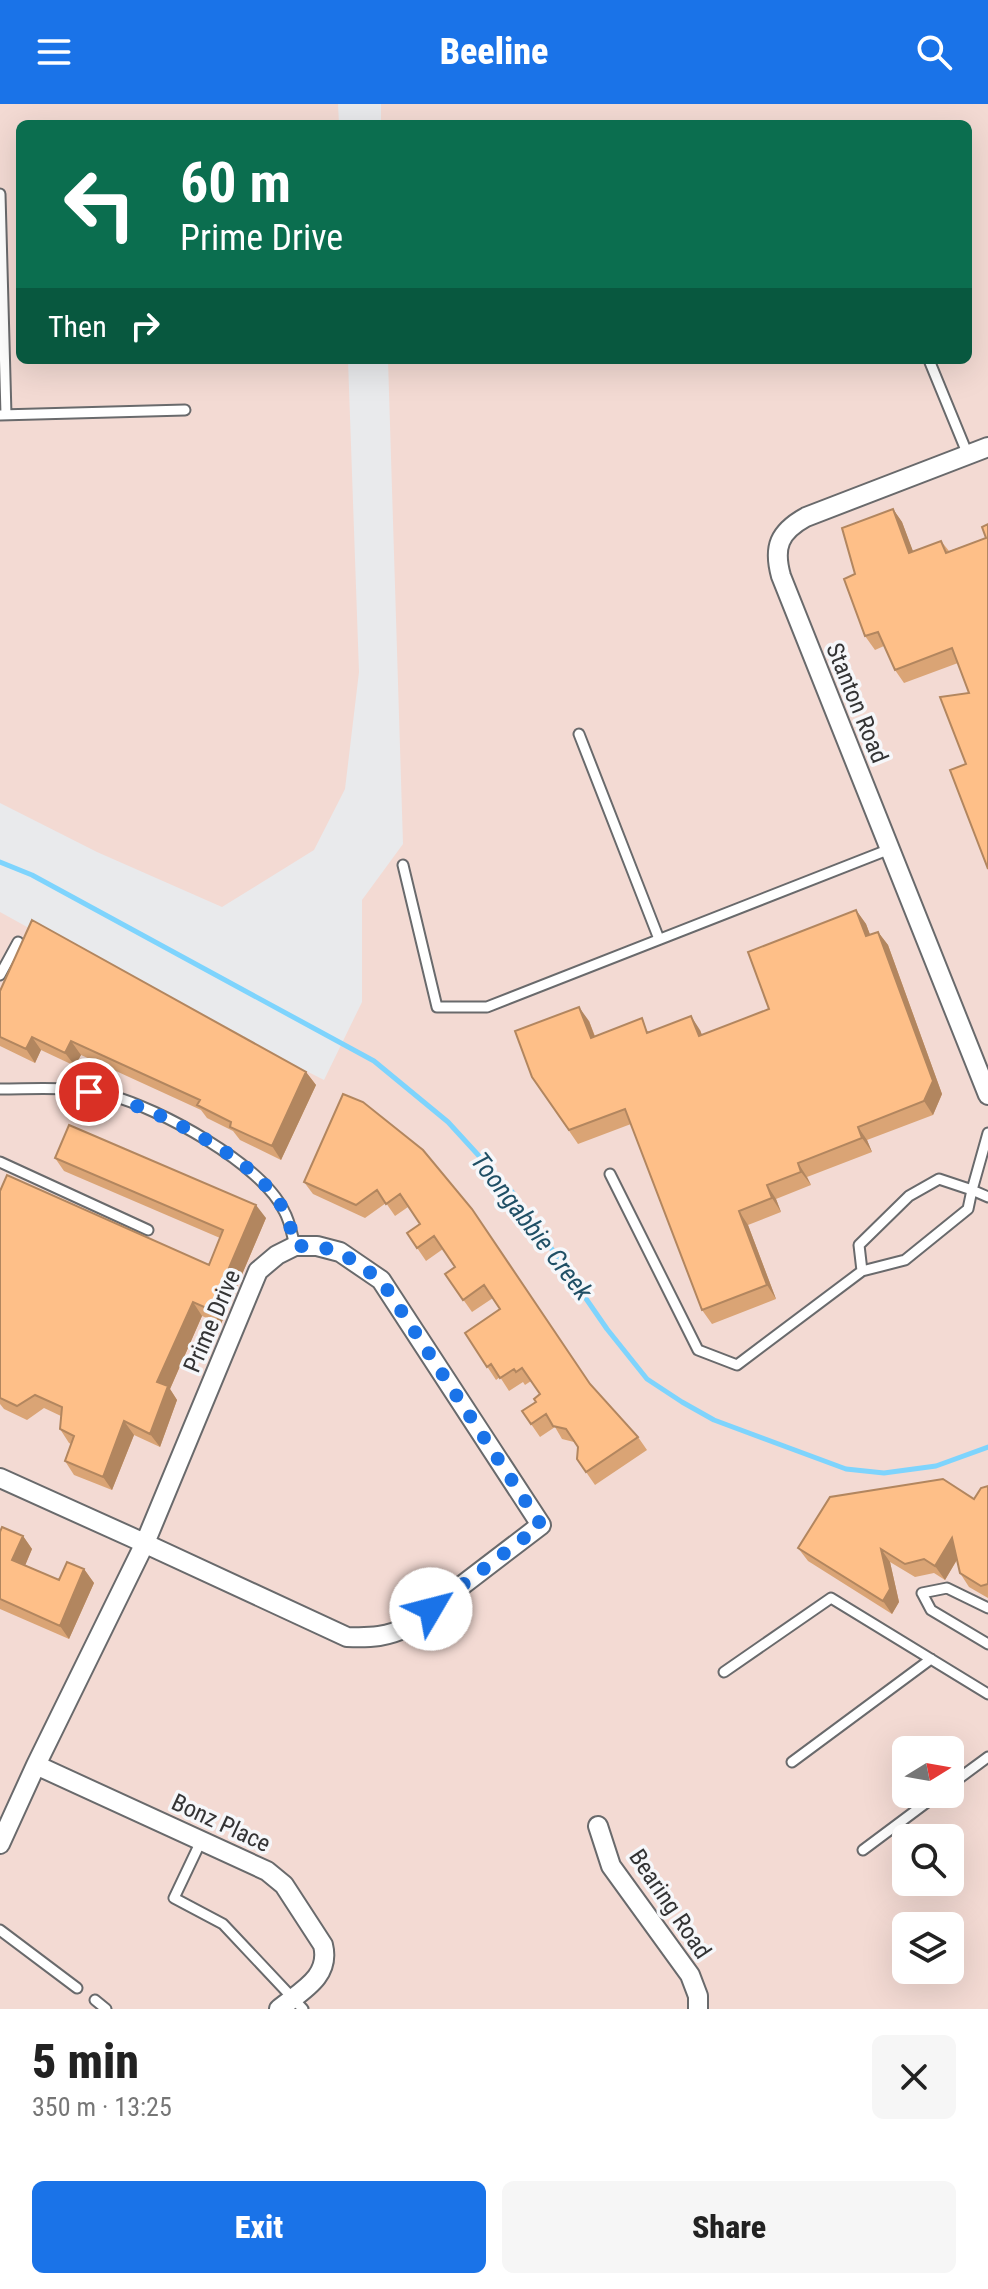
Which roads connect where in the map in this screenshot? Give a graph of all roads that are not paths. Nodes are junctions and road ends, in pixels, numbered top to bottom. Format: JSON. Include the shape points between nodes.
{"nodes":[{"id":1,"x":0,"y":194,"type":"edge"},
{"id":2,"x":931,"y":364,"type":"edge"},
{"id":3,"x":185,"y":410,"type":"dead end"},
{"id":4,"x":3,"y":415,"type":"edge"},
{"id":5,"x":988,"y":447,"type":"edge"},
{"id":6,"x":968,"y":455,"type":"junction"},
{"id":7,"x":579,"y":734,"type":"dead end"},
{"id":8,"x":890,"y":849,"type":"junction"},
{"id":9,"x":403,"y":865,"type":"dead end"},
{"id":10,"x":659,"y":939,"type":"junction"},
{"id":11,"x":18,"y":942,"type":"edge"},
{"id":12,"x":0,"y":975,"type":"edge"},
{"id":13,"x":0,"y":1089,"type":"edge"},
{"id":14,"x":988,"y":1095,"type":"edge"},
{"id":15,"x":988,"y":1133,"type":"edge"},
{"id":16,"x":0,"y":1162,"type":"edge"},
{"id":17,"x":610,"y":1174,"type":"dead end"},
{"id":18,"x":972,"y":1190,"type":"junction"},
{"id":19,"x":988,"y":1197,"type":"edge"},
{"id":20,"x":148,"y":1230,"type":"dead end"},
{"id":21,"x":295,"y":1246,"type":"junction"},
{"id":22,"x":862,"y":1271,"type":"junction"},
{"id":23,"x":0,"y":1478,"type":"edge"},
{"id":24,"x":145,"y":1543,"type":"junction"},
{"id":25,"x":988,"y":1608,"type":"edge"},
{"id":26,"x":988,"y":1644,"type":"edge"},
{"id":27,"x":931,"y":1659,"type":"junction"},
{"id":28,"x":724,"y":1672,"type":"dead end"},
{"id":29,"x":988,"y":1694,"type":"edge"},
{"id":30,"x":988,"y":1757,"type":"edge"},
{"id":31,"x":792,"y":1762,"type":"dead end"},
{"id":32,"x":36,"y":1765,"type":"junction"},
{"id":33,"x":964,"y":1775,"type":"edge"},
{"id":34,"x":919,"y":1808,"type":"edge"},
{"id":35,"x":598,"y":1826,"type":"dead end"},
{"id":36,"x":202,"y":1839,"type":"junction"},
{"id":37,"x":0,"y":1844,"type":"edge"},
{"id":38,"x":863,"y":1850,"type":"dead end"},
{"id":39,"x":0,"y":1930,"type":"edge"},
{"id":40,"x":77,"y":1988,"type":"dead end"},
{"id":41,"x":95,"y":2000,"type":"dead end"},
{"id":42,"x":292,"y":2005,"type":"edge"},
{"id":43,"x":106,"y":2009,"type":"edge"},
{"id":44,"x":698,"y":2009,"type":"edge"}],
"edges":[{"from":1,"to":4,"type":"lane"},
{"from":2,"to":6,"type":"lane"},
{"from":3,"to":4,"type":"lane"},
{"from":5,"to":6,"type":"street","name":"Stanton Road"},
{"from":6,"to":8,"type":"street","name":"Stanton Road","via":[[806,517],[793,524],[778,546],[781,576]]},
{"from":7,"to":10,"type":"lane"},
{"from":8,"to":10,"type":"lane"},
{"from":8,"to":14,"type":"street","name":"Stanton Road"},
{"from":9,"to":10,"type":"lane","via":[[437,1007],[487,1007]]},
{"from":11,"to":12,"type":"lane"},
{"from":13,"to":21,"type":"lane","via":[[69,1088],[109,1095],[192,1131],[266,1187],[284,1210]]},
{"from":15,"to":18,"type":"lane"},
{"from":16,"to":20,"type":"lane"},
{"from":17,"to":22,"type":"lane","via":[[698,1350],[737,1365]]},
{"from":18,"to":19,"type":"lane"},
{"from":18,"to":22,"type":"lane","via":[[968,1209],[905,1260]]},
{"from":18,"to":22,"type":"lane","via":[[939,1179],[909,1196],[859,1245]]},
{"from":21,"to":24,"type":"street","name":"Prime Drive","via":[[258,1271]]},
{"from":21,"to":24,"type":"street","via":[[340,1252],[381,1280],[541,1525],[409,1626],[373,1638],[347,1637]]},
{"from":23,"to":24,"type":"street"},
{"from":24,"to":32,"type":"street","name":"Prime Drive"},
{"from":25,"to":26,"type":"lane","via":[[947,1588],[922,1593],[931,1610]]},
{"from":27,"to":28,"type":"lane","via":[[831,1598]]},
{"from":27,"to":29,"type":"lane"},
{"from":27,"to":31,"type":"lane"},
{"from":30,"to":33,"type":"lane"},
{"from":32,"to":36,"type":"street","name":"Bonz Place"},
{"from":32,"to":37,"type":"street","name":"Prime Drive"},
{"from":34,"to":38,"type":"lane"},
{"from":35,"to":44,"type":"street","name":"Bearing Road","via":[[611,1866],[690,1975]]},
{"from":36,"to":42,"type":"lane","via":[[174,1898],[223,1924]]},
{"from":36,"to":42,"type":"street","name":"Bonz Place","via":[[251,1861],[284,1885],[323,1945],[326,1956],[320,1976]]},
{"from":39,"to":40,"type":"lane"},
{"from":41,"to":43,"type":"lane"}]}
